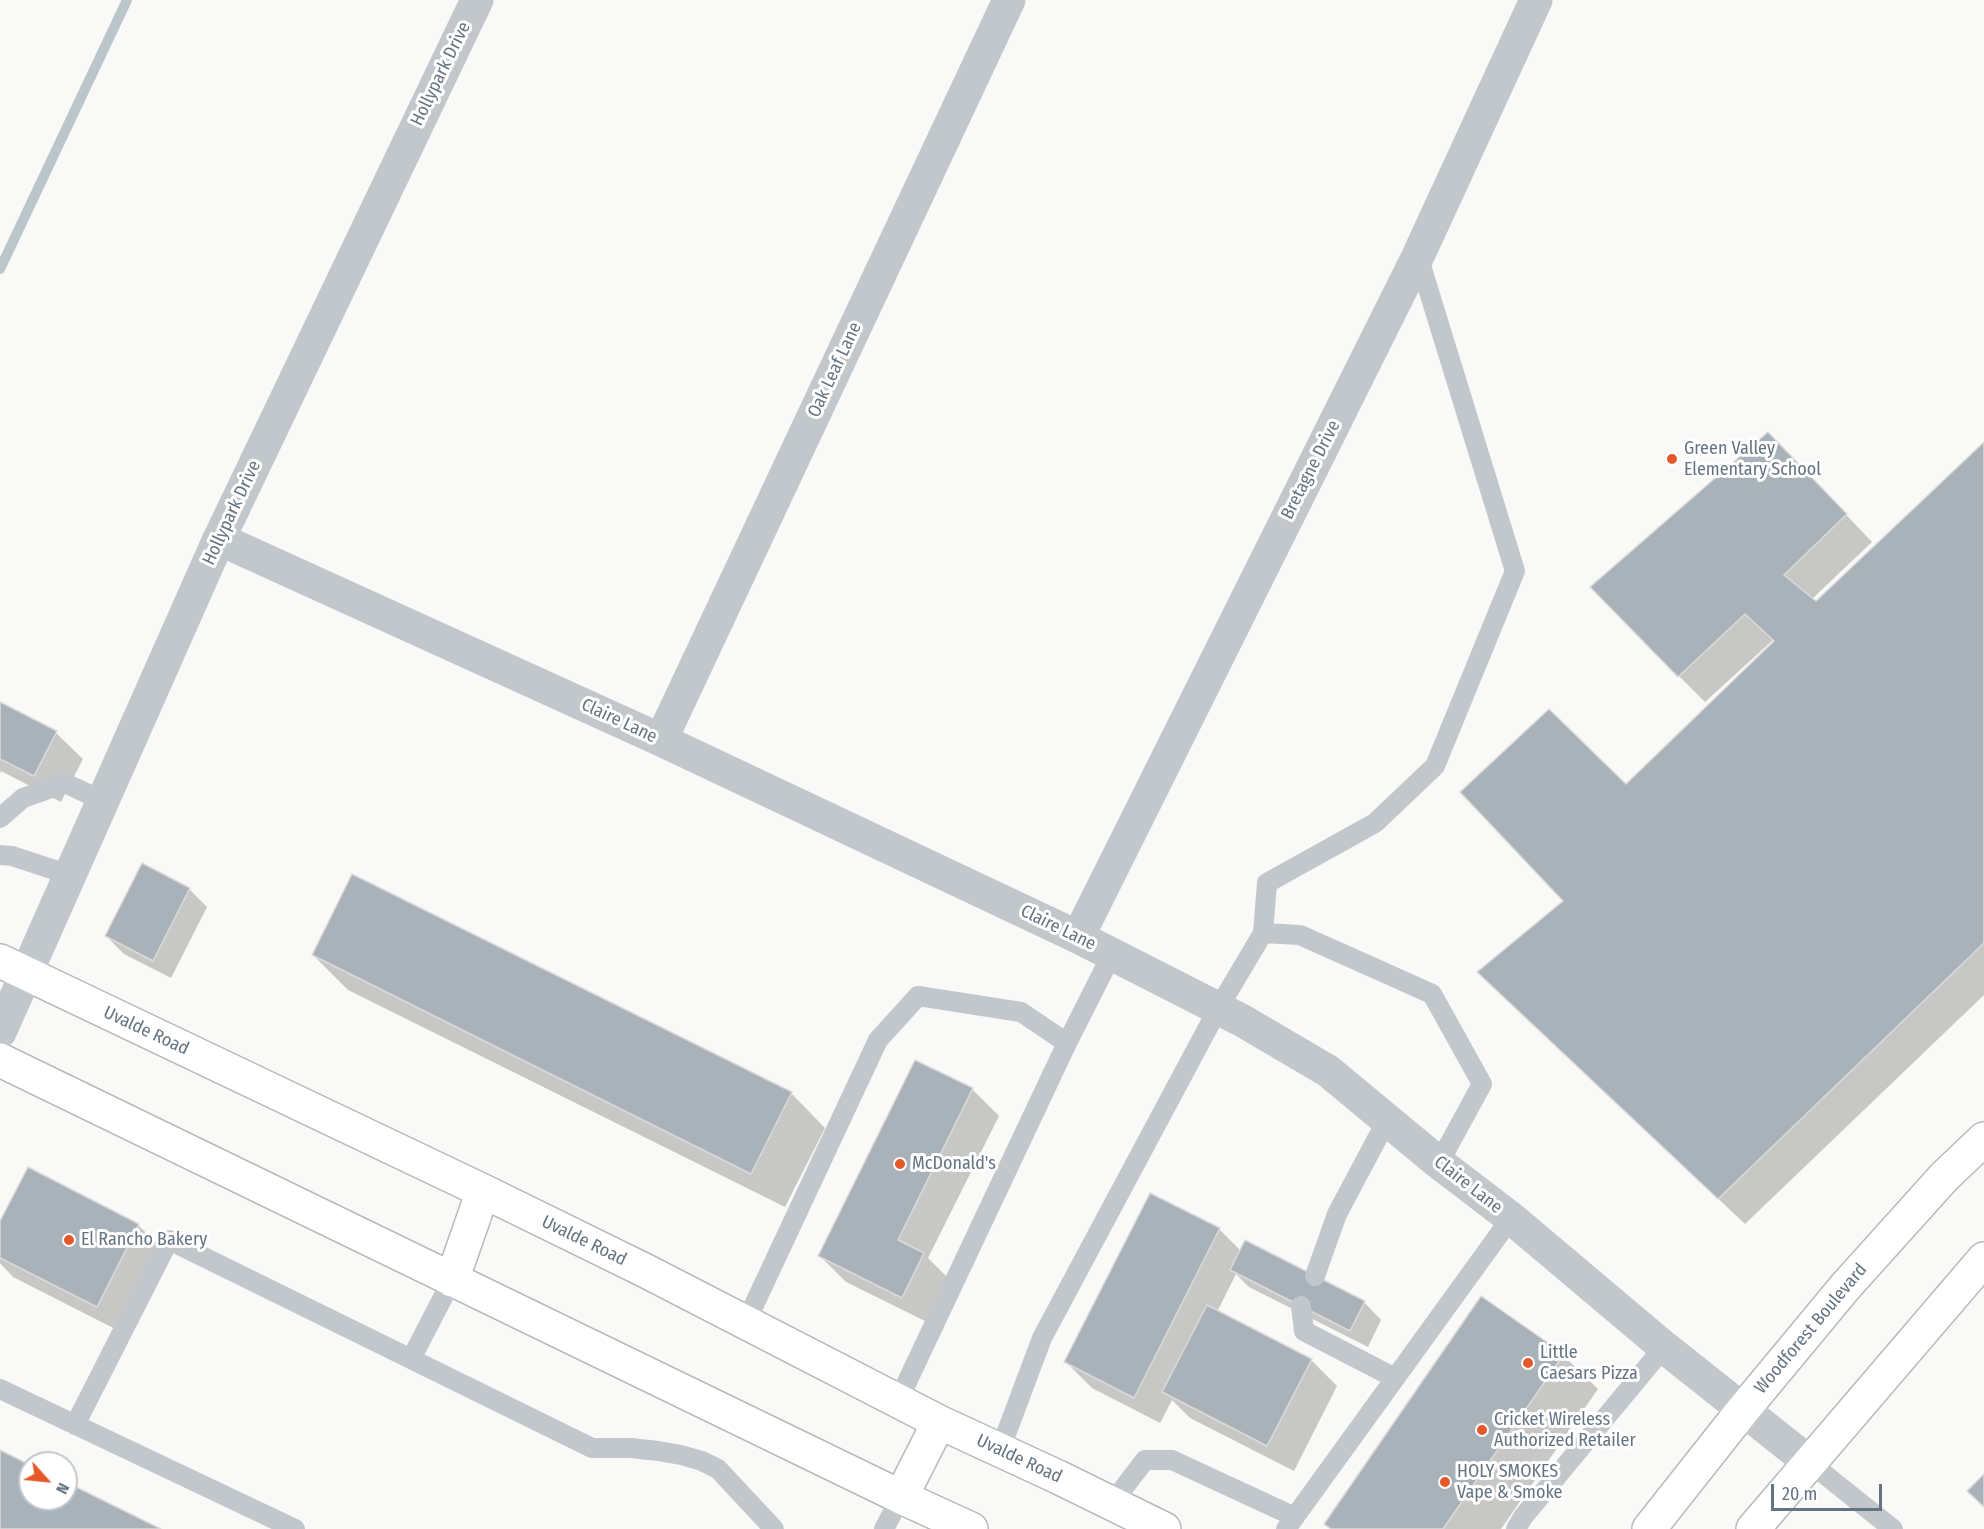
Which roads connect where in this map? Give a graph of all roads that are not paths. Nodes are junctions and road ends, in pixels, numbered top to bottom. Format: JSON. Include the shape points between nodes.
{"nodes":[{"id":1,"x":477,"y":0,"type":"edge"},
{"id":2,"x":1009,"y":0,"type":"edge"},
{"id":3,"x":1536,"y":0,"type":"edge"},
{"id":4,"x":1418,"y":256,"type":"junction"},
{"id":5,"x":219,"y":539,"type":"junction"},
{"id":6,"x":661,"y":740,"type":"junction"},
{"id":7,"x":103,"y":801,"type":"junction"},
{"id":8,"x":0,"y":818,"type":"edge"},
{"id":9,"x":0,"y":855,"type":"edge"},
{"id":10,"x":70,"y":875,"type":"junction"},
{"id":11,"x":1263,"y":933,"type":"junction"},
{"id":12,"x":1078,"y":937,"type":"junction"},
{"id":13,"x":1112,"y":954,"type":"junction"},
{"id":14,"x":13,"y":968,"type":"edge"},
{"id":15,"x":1219,"y":1007,"type":"junction"},
{"id":16,"x":0,"y":1032,"type":"edge"},
{"id":17,"x":1067,"y":1043,"type":"junction"},
{"id":18,"x":0,"y":1060,"type":"edge"},
{"id":19,"x":1387,"y":1120,"type":"junction"},
{"id":20,"x":1984,"y":1139,"type":"edge"},
{"id":21,"x":1439,"y":1163,"type":"junction"},
{"id":22,"x":483,"y":1191,"type":"junction"},
{"id":23,"x":1511,"y":1218,"type":"junction"},
{"id":24,"x":1984,"y":1259,"type":"edge"},
{"id":25,"x":1315,"y":1276,"type":"dead end"},
{"id":26,"x":452,"y":1280,"type":"junction"},
{"id":27,"x":1301,"y":1306,"type":"dead end"},
{"id":28,"x":746,"y":1322,"type":"junction"},
{"id":29,"x":1664,"y":1347,"type":"junction"},
{"id":30,"x":411,"y":1359,"type":"junction"},
{"id":31,"x":1395,"y":1378,"type":"junction"},
{"id":32,"x":0,"y":1389,"type":"edge"},
{"id":33,"x":898,"y":1401,"type":"junction"},
{"id":34,"x":1743,"y":1410,"type":"junction"},
{"id":35,"x":939,"y":1422,"type":"junction"},
{"id":36,"x":75,"y":1425,"type":"junction"},
{"id":37,"x":1000,"y":1450,"type":"junction"},
{"id":38,"x":1809,"y":1462,"type":"junction"},
{"id":39,"x":901,"y":1497,"type":"junction"},
{"id":40,"x":1112,"y":1503,"type":"junction"},
{"id":41,"x":1290,"y":1523,"type":"edge"},
{"id":42,"x":295,"y":1529,"type":"edge"},
{"id":43,"x":774,"y":1529,"type":"edge"},
{"id":44,"x":884,"y":1529,"type":"edge"},
{"id":45,"x":971,"y":1529,"type":"edge"},
{"id":46,"x":1164,"y":1529,"type":"edge"},
{"id":47,"x":1515,"y":1529,"type":"edge"},
{"id":48,"x":1649,"y":1529,"type":"edge"},
{"id":49,"x":1753,"y":1529,"type":"edge"},
{"id":50,"x":1893,"y":1529,"type":"edge"}],
"edges":[{"from":1,"to":5,"type":"street","name":"Hollypark Drive"},
{"from":2,"to":6,"type":"street","name":"Oak Leaf Lane"},
{"from":3,"to":4,"type":"street","name":"Bretagne Drive"},
{"from":4,"to":11,"type":"lane","via":[[1515,571],[1435,766],[1375,823],[1267,883]]},
{"from":4,"to":12,"type":"street","name":"Bretagne Drive"},
{"from":5,"to":6,"type":"street","name":"Claire Lane"},
{"from":5,"to":7,"type":"street","name":"Hollypark Drive"},
{"from":6,"to":12,"type":"street","name":"Claire Lane"},
{"from":7,"to":8,"type":"lane","via":[[65,783],[23,798]]},
{"from":7,"to":10,"type":"street","name":"Hollypark Drive"},
{"from":9,"to":10,"type":"lane"},
{"from":10,"to":14,"type":"street","name":"Hollypark Drive"},
{"from":11,"to":15,"type":"lane"},
{"from":11,"to":21,"type":"lane","via":[[1300,935],[1432,994],[1482,1084]]},
{"from":12,"to":13,"type":"street","name":"Claire Lane"},
{"from":13,"to":15,"type":"street","name":"Claire Lane"},
{"from":13,"to":17,"type":"lane"},
{"from":14,"to":16,"type":"street","name":"Hollypark Drive"},
{"from":14,"to":22,"type":"main road","name":"Uvalde Road"},
{"from":15,"to":19,"type":"street","name":"Claire Lane","via":[[1329,1071]]},
{"from":15,"to":37,"type":"lane","via":[[1042,1338]]},
{"from":17,"to":28,"type":"lane","via":[[1021,1012],[918,996],[878,1040]]},
{"from":17,"to":33,"type":"lane"},
{"from":18,"to":26,"type":"main road"},
{"from":19,"to":21,"type":"street","name":"Claire Lane"},
{"from":19,"to":25,"type":"lane","via":[[1337,1214]]},
{"from":20,"to":34,"type":"main road","name":"Woodforest Boulevard","via":[[1944,1177],[1845,1287]]},
{"from":21,"to":23,"type":"street","name":"Claire Lane"},
{"from":22,"to":26,"type":"main road"},
{"from":22,"to":28,"type":"main road","name":"Uvalde Road"},
{"from":23,"to":29,"type":"street","name":"Claire Lane"},
{"from":23,"to":31,"type":"lane"},
{"from":24,"to":38,"type":"main road"},
{"from":26,"to":30,"type":"lane"},
{"from":26,"to":39,"type":"main road"},
{"from":27,"to":31,"type":"lane","via":[[1304,1331]]},
{"from":28,"to":33,"type":"main road","name":"Uvalde Road"},
{"from":29,"to":34,"type":"street","name":"Claire Lane"},
{"from":29,"to":47,"type":"lane"},
{"from":30,"to":36,"type":"lane","via":[[169,1240]]},
{"from":30,"to":43,"type":"lane","via":[[592,1448],[658,1451],[702,1461],[718,1469]]},
{"from":31,"to":41,"type":"lane"},
{"from":32,"to":36,"type":"lane"},
{"from":33,"to":35,"type":"main road","name":"Uvalde Road"},
{"from":34,"to":38,"type":"street","name":"Claire Lane"},
{"from":34,"to":48,"type":"main road","name":"Woodforest Boulevard"},
{"from":35,"to":37,"type":"main road","name":"Uvalde Road"},
{"from":35,"to":39,"type":"main road"},
{"from":36,"to":42,"type":"lane"},
{"from":37,"to":40,"type":"main road","name":"Uvalde Road"},
{"from":38,"to":49,"type":"main road"},
{"from":38,"to":50,"type":"lane"},
{"from":39,"to":44,"type":"lane"},
{"from":39,"to":45,"type":"main road"},
{"from":40,"to":41,"type":"lane","via":[[1145,1461],[1172,1460]]},
{"from":40,"to":46,"type":"main road","name":"Uvalde Road"}]}
